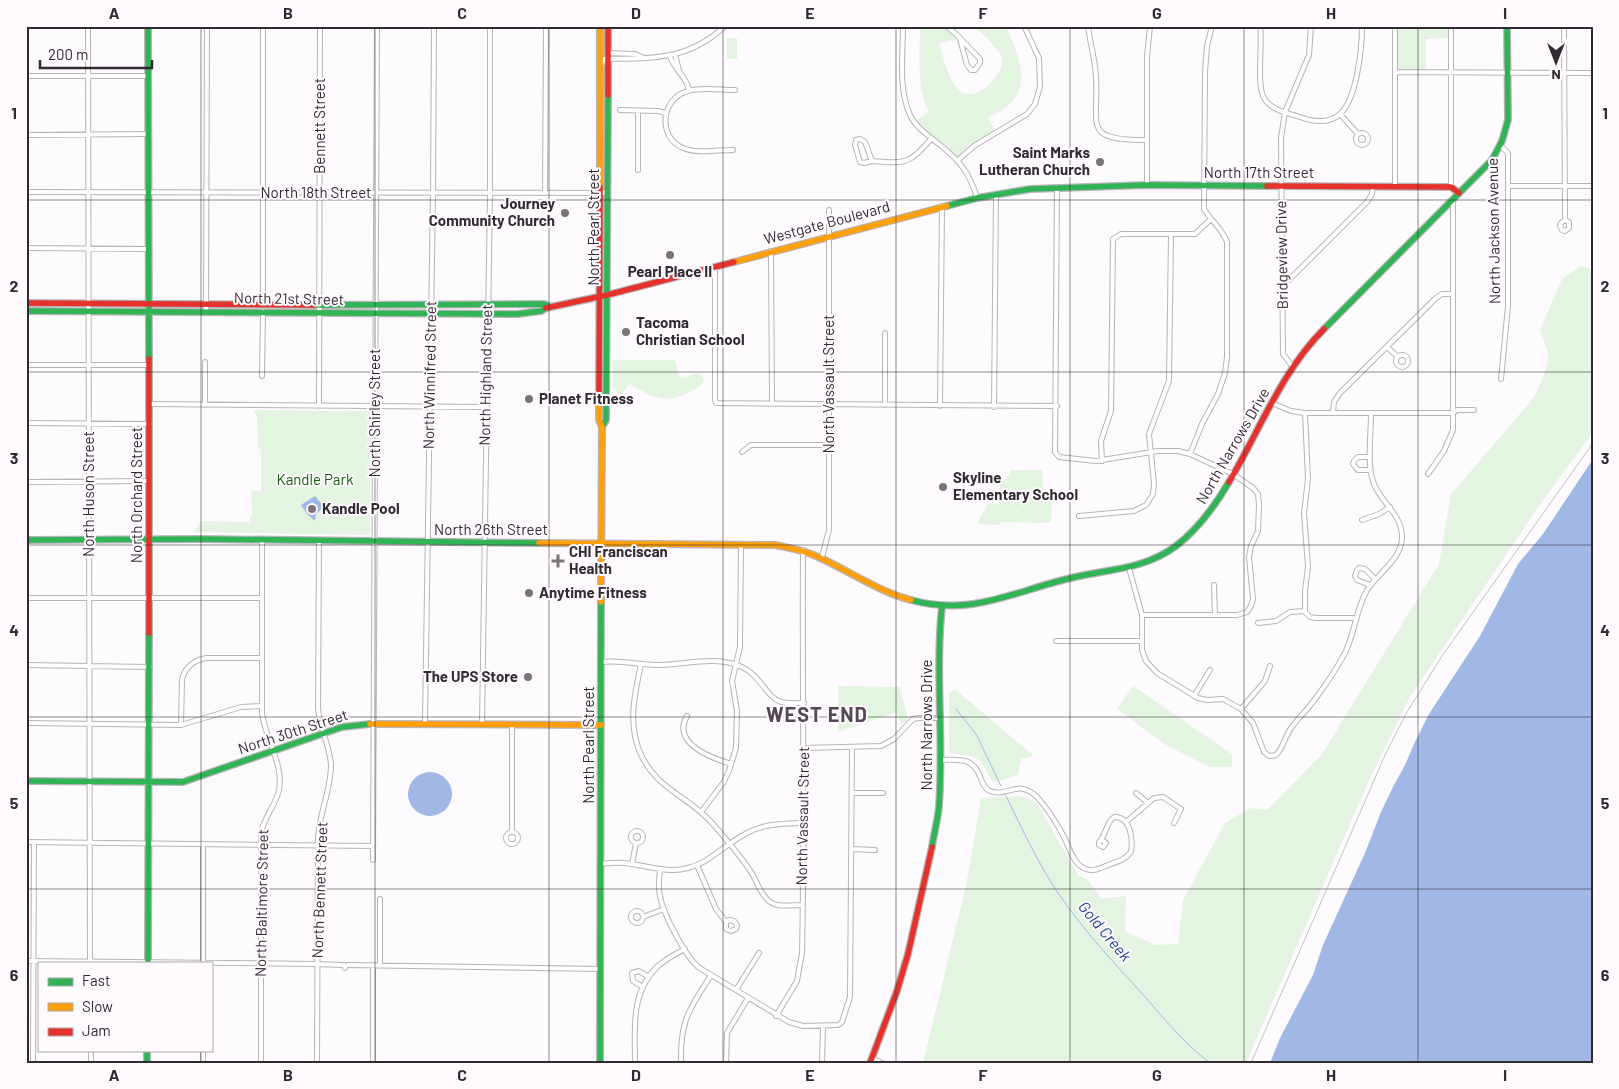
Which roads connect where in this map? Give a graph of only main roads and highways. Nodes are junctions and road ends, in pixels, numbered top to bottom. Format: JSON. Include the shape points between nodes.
{"nodes":[{"id":1,"x":148,"y":26,"type":"edge"},
{"id":2,"x":600,"y":26,"type":"edge"},
{"id":3,"x":608,"y":26,"type":"edge"},
{"id":4,"x":1507,"y":26,"type":"edge"},
{"id":5,"x":1501,"y":146,"type":"joint"},
{"id":6,"x":1056,"y":187,"type":"joint"},
{"id":7,"x":603,"y":193,"type":"junction"},
{"id":8,"x":1460,"y":193,"type":"junction"},
{"id":9,"x":603,"y":296,"type":"junction"},
{"id":10,"x":26,"y":303,"type":"edge"},
{"id":11,"x":149,"y":303,"type":"junction"},
{"id":12,"x":549,"y":306,"type":"junction"},
{"id":13,"x":149,"y":310,"type":"junction"},
{"id":14,"x":26,"y":311,"type":"edge"},
{"id":15,"x":150,"y":539,"type":"junction"},
{"id":16,"x":26,"y":540,"type":"edge"},
{"id":17,"x":602,"y":542,"type":"junction"},
{"id":18,"x":942,"y":606,"type":"junction"},
{"id":19,"x":601,"y":725,"type":"junction"},
{"id":20,"x":26,"y":782,"type":"edge"},
{"id":21,"x":149,"y":783,"type":"junction"},
{"id":22,"x":148,"y":962,"type":"edge"},
{"id":23,"x":871,"y":1060,"type":"edge"},
{"id":24,"x":600,"y":1063,"type":"edge"}],
"edges":[{"from":1,"to":11,"type":"main road","name":"North Orchard Street"},
{"from":2,"to":7,"type":"main road","name":"North Pearl Street"},
{"from":3,"to":7,"type":"main road","name":"North Pearl Street"},
{"from":4,"to":5,"type":"main road","name":"North Jackson Avenue","via":[[1508,120]]},
{"from":5,"to":8,"type":"main road","name":"North Narrows Drive"},
{"from":6,"to":8,"type":"main road","name":"North 17th Street","via":[[1394,186],[1451,187]]},
{"from":6,"to":9,"type":"main road","name":"Westgate Boulevard","via":[[996,194],[942,206]]},
{"from":7,"to":9,"type":"main road","name":"North Pearl Street"},
{"from":8,"to":18,"type":"main road","name":"North Narrows Drive","via":[[1321,331],[1292,366],[1211,512],[1191,534],[1161,555],[1129,568],[1065,580],[995,602]]},
{"from":9,"to":12,"type":"main road","name":"North 21st Street"},
{"from":9,"to":17,"type":"main road","name":"North Pearl Street","via":[[599,420],[602,428]]},
{"from":10,"to":11,"type":"main road","name":"North 21st Street"},
{"from":11,"to":12,"type":"main road","name":"North 21st Street"},
{"from":11,"to":13,"type":"main road","name":"North Orchard Street"},
{"from":12,"to":13,"type":"main road","name":"North 21st Street","via":[[541,311],[488,315]]},
{"from":13,"to":14,"type":"main road","name":"North 21st Street"},
{"from":13,"to":15,"type":"main road","name":"North Orchard Street"},
{"from":15,"to":16,"type":"main road","name":"North 26th Street"},
{"from":15,"to":17,"type":"main road","name":"North 26th Street"},
{"from":15,"to":21,"type":"main road","name":"North Orchard Street"},
{"from":17,"to":18,"type":"main road","name":"North 26th Street","via":[[775,545],[803,550],[895,596]]},
{"from":17,"to":19,"type":"main road","name":"North Pearl Street"},
{"from":18,"to":23,"type":"main road","name":"North Narrows Drive","via":[[939,636],[939,808],[916,924],[897,992]]},
{"from":19,"to":21,"type":"main road","name":"North 30th Street","via":[[374,723],[348,726],[183,782]]},
{"from":19,"to":24,"type":"main road","name":"North Pearl Street"},
{"from":20,"to":21,"type":"main road","name":"North 30th Street"},
{"from":21,"to":22,"type":"main road","name":"North Orchard Street"}]}
